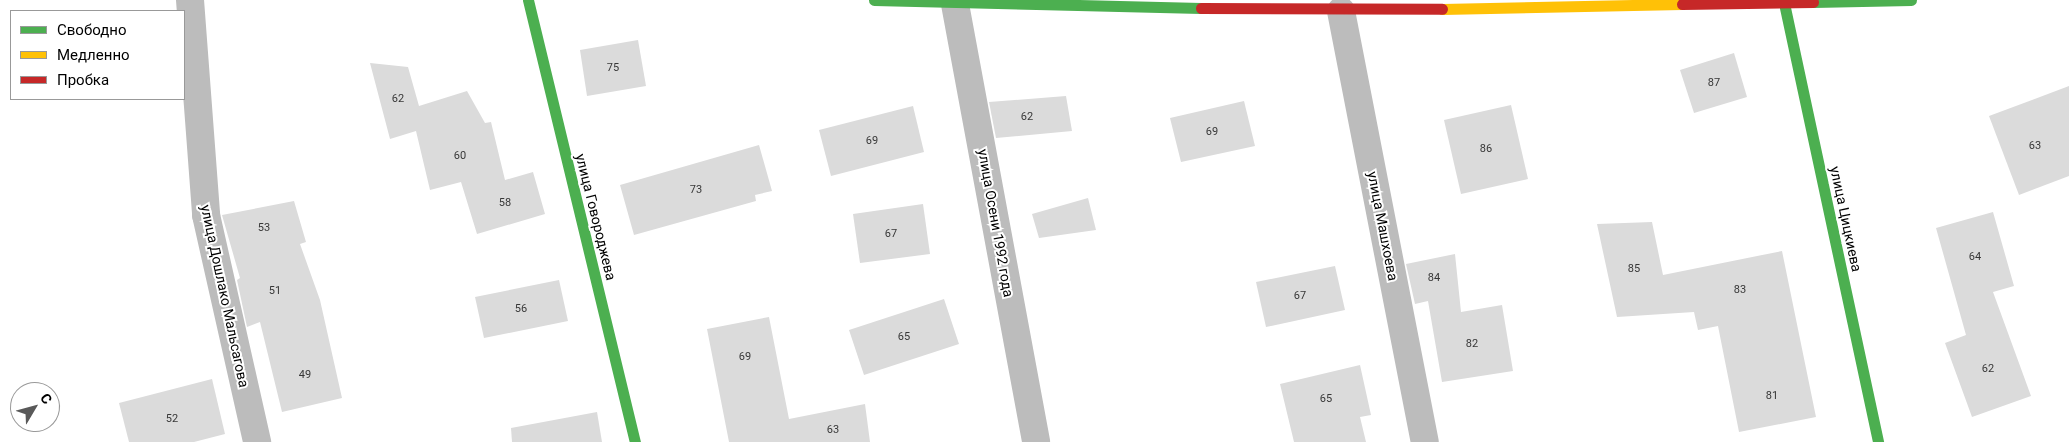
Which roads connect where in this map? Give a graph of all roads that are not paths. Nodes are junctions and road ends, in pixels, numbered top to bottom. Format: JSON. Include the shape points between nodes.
{"nodes":[{"id":1,"x":190,"y":0,"type":"edge"},
{"id":2,"x":528,"y":0,"type":"edge"},
{"id":3,"x":874,"y":0,"type":"edge"},
{"id":4,"x":1911,"y":0,"type":"edge"},
{"id":5,"x":1784,"y":3,"type":"junction"},
{"id":6,"x":955,"y":4,"type":"junction"},
{"id":7,"x":1341,"y":11,"type":"junction"},
{"id":8,"x":257,"y":442,"type":"edge"},
{"id":9,"x":635,"y":442,"type":"edge"},
{"id":10,"x":1036,"y":442,"type":"edge"},
{"id":11,"x":1425,"y":442,"type":"edge"},
{"id":12,"x":1878,"y":442,"type":"edge"}],
"edges":[{"from":1,"to":8,"type":"street","name":"улица Дошлако Мальсагова","via":[[206,215]]},
{"from":2,"to":9,"type":"street","name":"улица Говороджева"},
{"from":3,"to":6,"type":"street"},
{"from":4,"to":5,"type":"street"},
{"from":5,"to":7,"type":"street"},
{"from":5,"to":12,"type":"street","name":"улица Цицкиева"},
{"from":6,"to":7,"type":"street"},
{"from":6,"to":10,"type":"street","name":"улица Осени 1992 года"},
{"from":7,"to":11,"type":"street","name":"улица Машхоева"}]}
